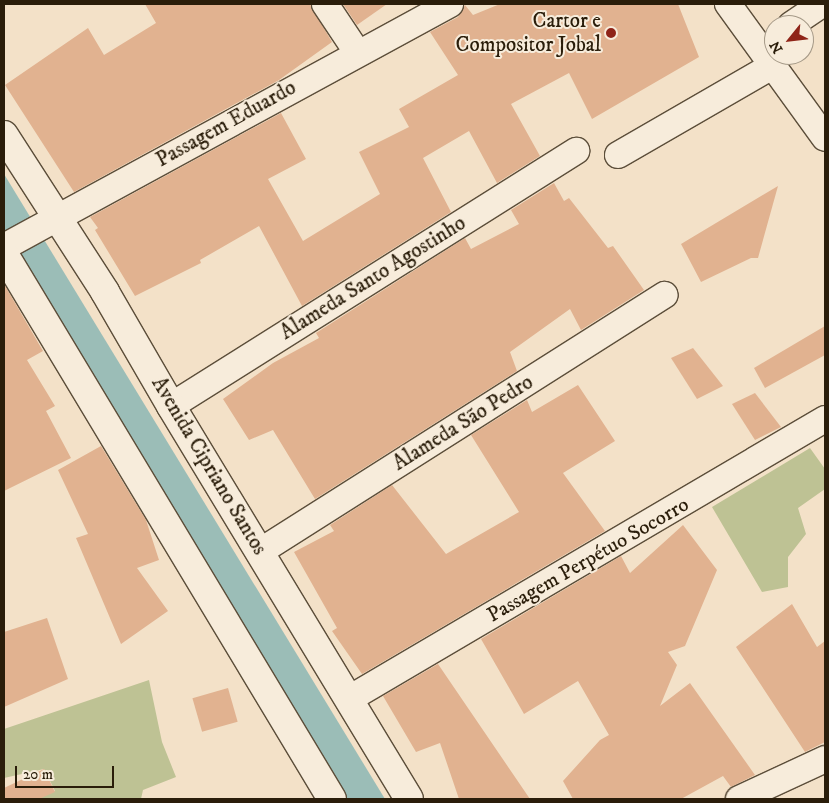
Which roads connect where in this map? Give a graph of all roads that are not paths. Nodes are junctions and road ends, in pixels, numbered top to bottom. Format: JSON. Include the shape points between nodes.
{"nodes":[{"id":1,"x":325,"y":4,"type":"edge"},
{"id":2,"x":450,"y":4,"type":"edge"},
{"id":3,"x":728,"y":4,"type":"edge"},
{"id":4,"x":822,"y":4,"type":"edge"},
{"id":5,"x":806,"y":15,"type":"edge"},
{"id":6,"x":764,"y":45,"type":"edge"},
{"id":7,"x":357,"y":52,"type":"junction"},
{"id":8,"x":764,"y":53,"type":"edge"},
{"id":9,"x":778,"y":65,"type":"edge"},
{"id":10,"x":4,"y":135,"type":"edge"},
{"id":11,"x":825,"y":138,"type":"edge"},
{"id":12,"x":576,"y":150,"type":"dead end"},
{"id":13,"x":618,"y":156,"type":"dead end"},
{"id":14,"x":55,"y":218,"type":"junction"},
{"id":15,"x":4,"y":247,"type":"edge"},
{"id":16,"x":4,"y":254,"type":"edge"},
{"id":17,"x":665,"y":295,"type":"dead end"},
{"id":18,"x":171,"y":406,"type":"junction"},
{"id":19,"x":825,"y":419,"type":"edge"},
{"id":20,"x":261,"y":551,"type":"junction"},
{"id":21,"x":349,"y":699,"type":"junction"},
{"id":22,"x":825,"y":759,"type":"edge"},
{"id":23,"x":332,"y":799,"type":"edge"},
{"id":24,"x":409,"y":799,"type":"edge"},
{"id":25,"x":739,"y":799,"type":"edge"}],
"edges":[{"from":1,"to":7,"type":"street"},
{"from":2,"to":7,"type":"street","name":"Passagem Eduardo"},
{"from":3,"to":6,"type":"street"},
{"from":4,"to":5,"type":"street"},
{"from":7,"to":14,"type":"street","name":"Passagem Eduardo"},
{"from":8,"to":13,"type":"street"},
{"from":9,"to":11,"type":"street"},
{"from":10,"to":14,"type":"street","name":"Avenida Cipriano Santos"},
{"from":12,"to":18,"type":"street","name":"Alameda Santo Agostinho"},
{"from":14,"to":15,"type":"street","name":"Passagem Eduardo"},
{"from":14,"to":18,"type":"street","name":"Avenida Cipriano Santos","via":[[105,292]]},
{"from":16,"to":23,"type":"street"},
{"from":17,"to":20,"type":"street","name":"Alameda São Pedro"},
{"from":18,"to":20,"type":"street","name":"Avenida Cipriano Santos"},
{"from":19,"to":21,"type":"street","name":"Passagem Perpétuo Socorro"},
{"from":20,"to":21,"type":"street","name":"Avenida Cipriano Santos"},
{"from":21,"to":24,"type":"street","name":"Avenida Cipriano Santos"},
{"from":22,"to":25,"type":"street"}]}
